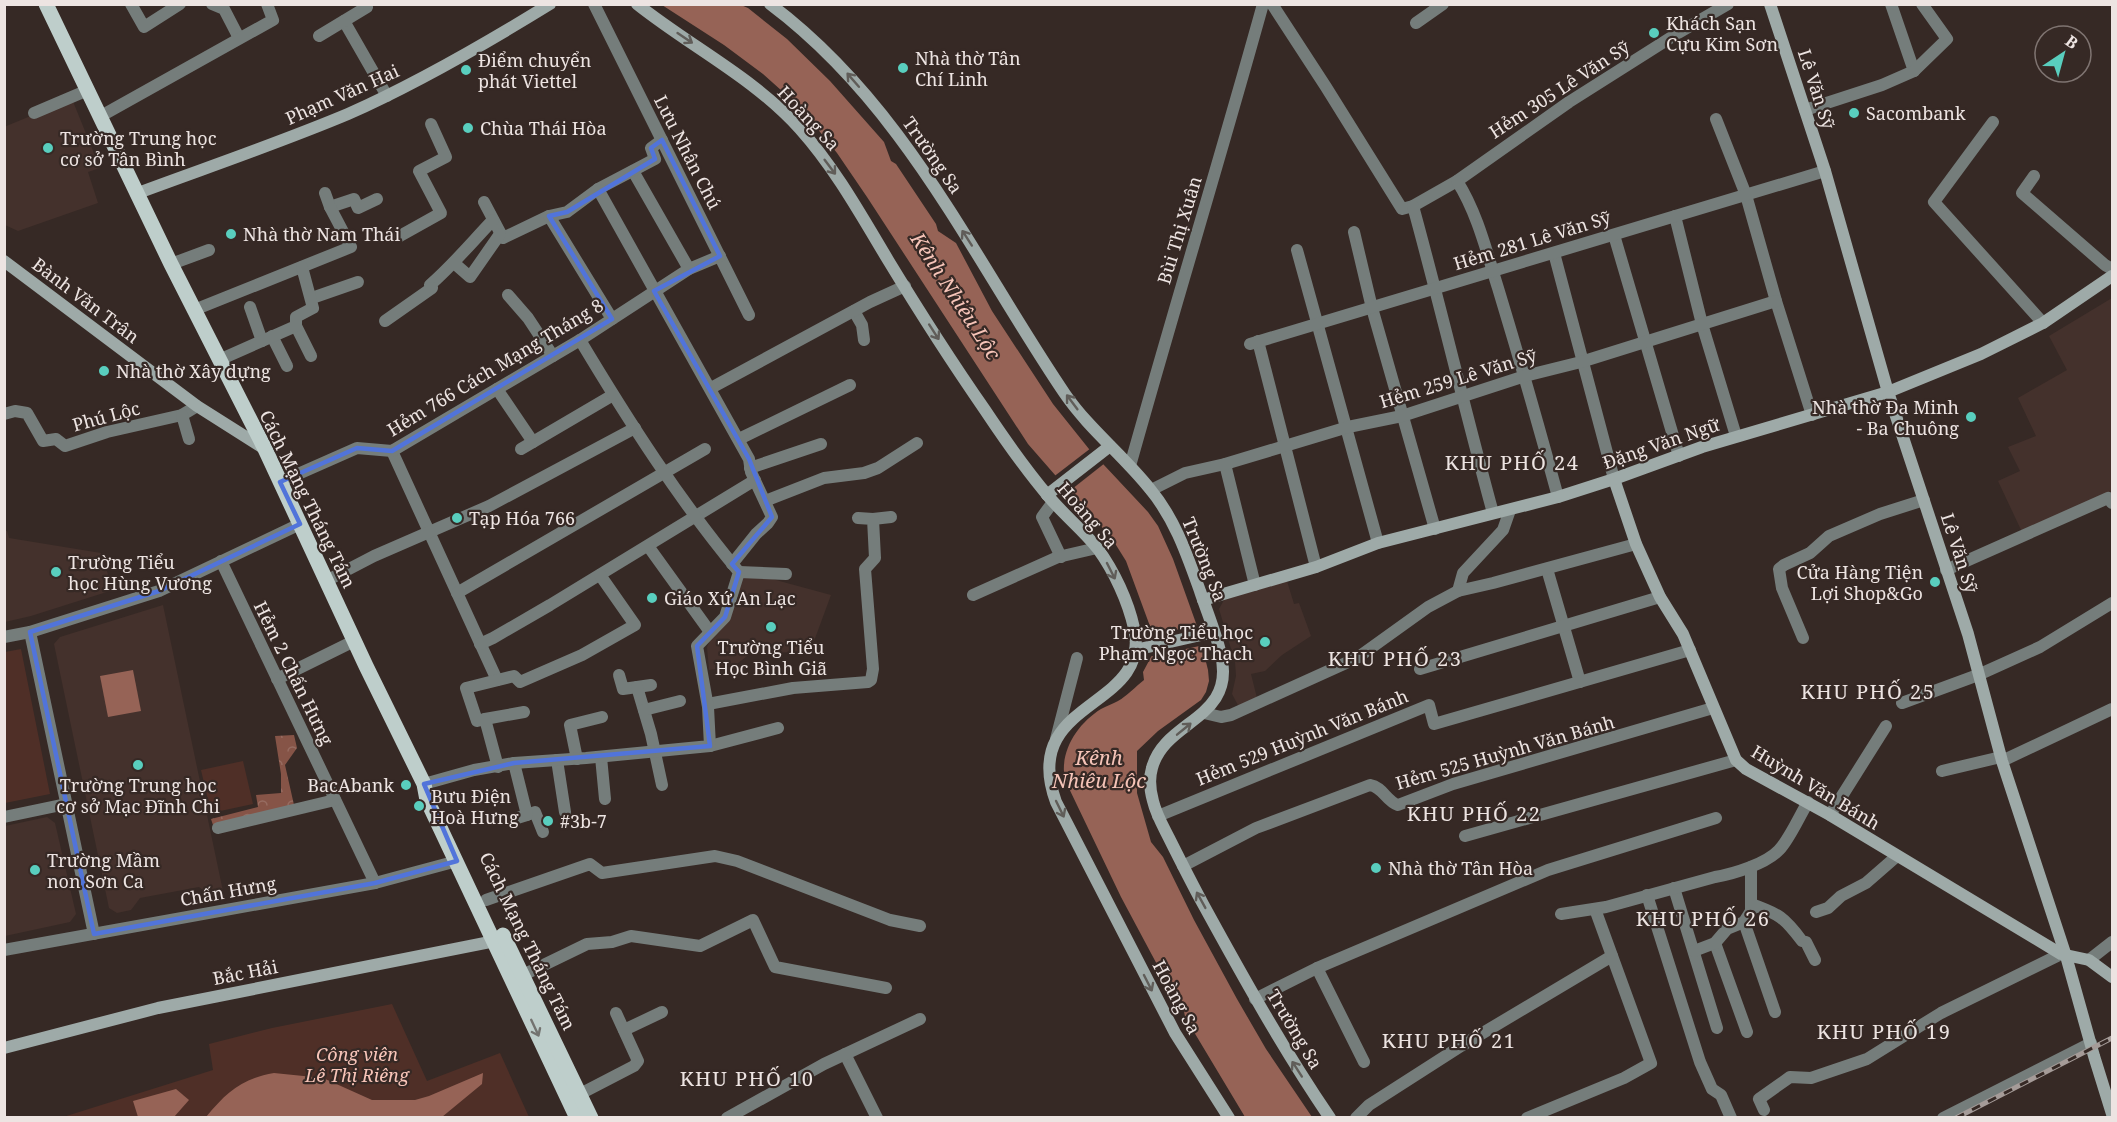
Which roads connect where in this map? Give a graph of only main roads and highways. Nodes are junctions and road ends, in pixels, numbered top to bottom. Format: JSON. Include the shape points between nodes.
{"nodes":[{"id":1,"x":51,"y":6,"type":"edge"},
{"id":2,"x":424,"y":784,"type":"junction"},
{"id":3,"x":577,"y":1118,"type":"edge"},
{"id":4,"x":591,"y":1118,"type":"edge"}],
"edges":[{"from":1,"to":2,"type":"main road","name":"Cách Mạng Tháng Tám","via":[[171,264],[265,449]]},
{"from":2,"to":3,"type":"main road","name":"Cách Mạng Tháng Tám","one_way":true,"via":[[427,800]]},
{"from":2,"to":4,"type":"main road","name":"Cách Mạng Tháng Tám","via":[[437,797]]}]}
